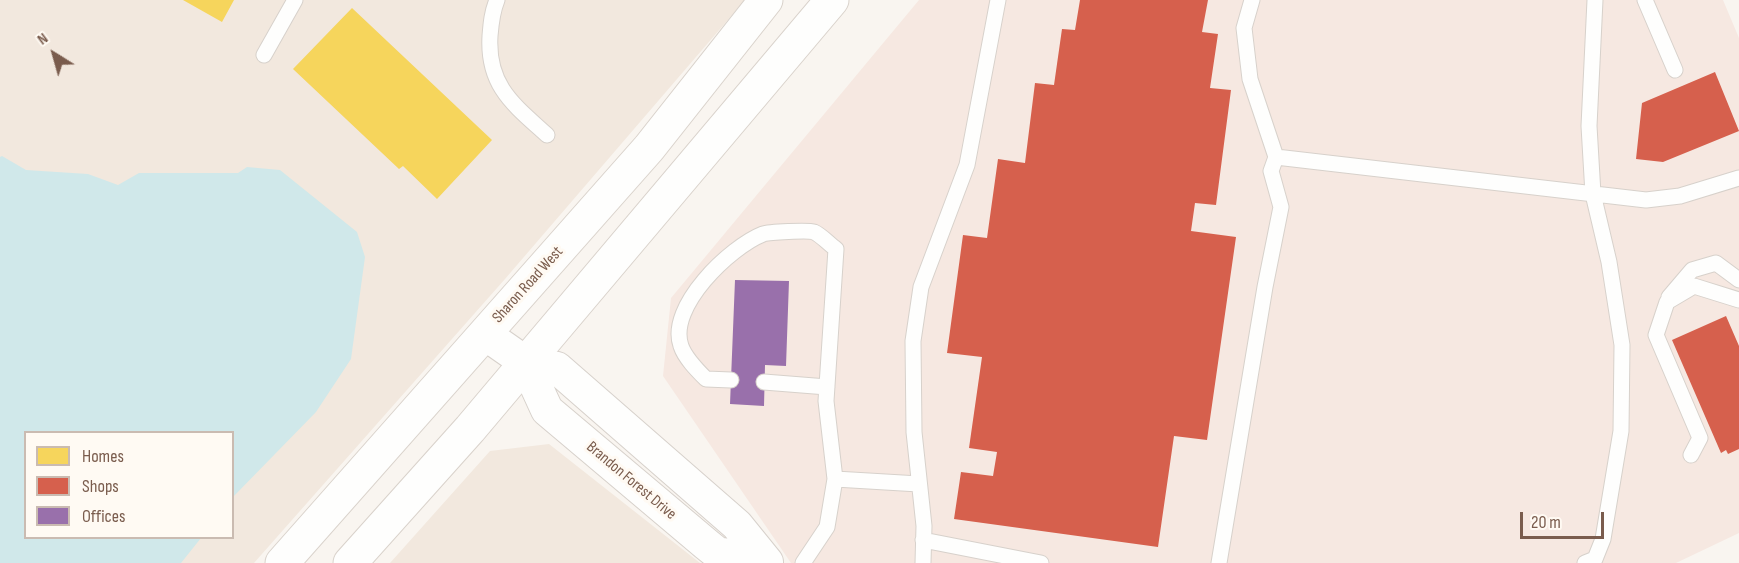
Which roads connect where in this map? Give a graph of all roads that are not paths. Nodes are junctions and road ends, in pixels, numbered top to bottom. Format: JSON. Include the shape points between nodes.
{"nodes":[{"id":1,"x":295,"y":0,"type":"edge"},
{"id":2,"x":497,"y":0,"type":"edge"},
{"id":3,"x":766,"y":0,"type":"edge"},
{"id":4,"x":832,"y":0,"type":"edge"},
{"id":5,"x":998,"y":0,"type":"edge"},
{"id":6,"x":1252,"y":0,"type":"edge"},
{"id":7,"x":1595,"y":0,"type":"edge"},
{"id":8,"x":1645,"y":0,"type":"edge"},
{"id":9,"x":264,"y":56,"type":"dead end"},
{"id":10,"x":1675,"y":70,"type":"dead end"},
{"id":11,"x":547,"y":135,"type":"dead end"},
{"id":12,"x":1276,"y":157,"type":"junction"},
{"id":13,"x":1739,"y":178,"type":"edge"},
{"id":14,"x":1593,"y":194,"type":"junction"},
{"id":15,"x":1739,"y":280,"type":"edge"},
{"id":16,"x":1739,"y":300,"type":"edge"},
{"id":17,"x":1667,"y":302,"type":"junction"},
{"id":18,"x":485,"y":334,"type":"junction"},
{"id":19,"x":525,"y":362,"type":"junction"},
{"id":20,"x":731,"y":380,"type":"dead end"},
{"id":21,"x":764,"y":382,"type":"dead end"},
{"id":22,"x":827,"y":387,"type":"junction"},
{"id":23,"x":1691,"y":455,"type":"dead end"},
{"id":24,"x":835,"y":480,"type":"junction"},
{"id":25,"x":919,"y":484,"type":"junction"},
{"id":26,"x":923,"y":540,"type":"junction"},
{"id":27,"x":1592,"y":562,"type":"edge"},
{"id":28,"x":282,"y":563,"type":"edge"},
{"id":29,"x":350,"y":563,"type":"edge"},
{"id":30,"x":768,"y":563,"type":"edge"},
{"id":31,"x":803,"y":563,"type":"edge"},
{"id":32,"x":923,"y":563,"type":"edge"},
{"id":33,"x":1041,"y":563,"type":"edge"},
{"id":34,"x":1219,"y":563,"type":"edge"}],
"edges":[{"from":1,"to":9,"type":"lane"},
{"from":2,"to":11,"type":"lane","via":[[492,12],[489,53],[495,80],[509,100]]},
{"from":3,"to":18,"type":"main road","name":"Sharon Road West","via":[[649,148]]},
{"from":4,"to":19,"type":"main road"},
{"from":5,"to":25,"type":"lane","via":[[967,165],[921,287],[913,341]]},
{"from":6,"to":12,"type":"lane","via":[[1244,28],[1250,79]]},
{"from":7,"to":14,"type":"lane","via":[[1589,126]]},
{"from":8,"to":10,"type":"lane"},
{"from":12,"to":14,"type":"lane"},
{"from":12,"to":34,"type":"lane","via":[[1270,171],[1281,207]]},
{"from":13,"to":14,"type":"lane","via":[[1680,196],[1646,200]]},
{"from":14,"to":27,"type":"lane","via":[[1610,262],[1622,345],[1620,431],[1603,538]]},
{"from":15,"to":17,"type":"lane","via":[[1716,262],[1692,270]]},
{"from":16,"to":17,"type":"lane","via":[[1694,286]]},
{"from":17,"to":23,"type":"lane","via":[[1656,335],[1700,438]]},
{"from":18,"to":19,"type":"street"},
{"from":18,"to":28,"type":"main road","name":"Sharon Road West"},
{"from":19,"to":29,"type":"main road"},
{"from":19,"to":30,"type":"street","via":[[557,368],[737,525]]},
{"from":20,"to":22,"type":"lane","via":[[706,379],[680,345],[681,317],[697,288],[733,252],[765,233],[813,232],[836,249]]},
{"from":21,"to":22,"type":"lane"},
{"from":22,"to":24,"type":"lane"},
{"from":24,"to":25,"type":"lane"},
{"from":24,"to":31,"type":"lane","via":[[826,527]]},
{"from":25,"to":26,"type":"lane"},
{"from":26,"to":32,"type":"lane"},
{"from":26,"to":33,"type":"lane"}]}
